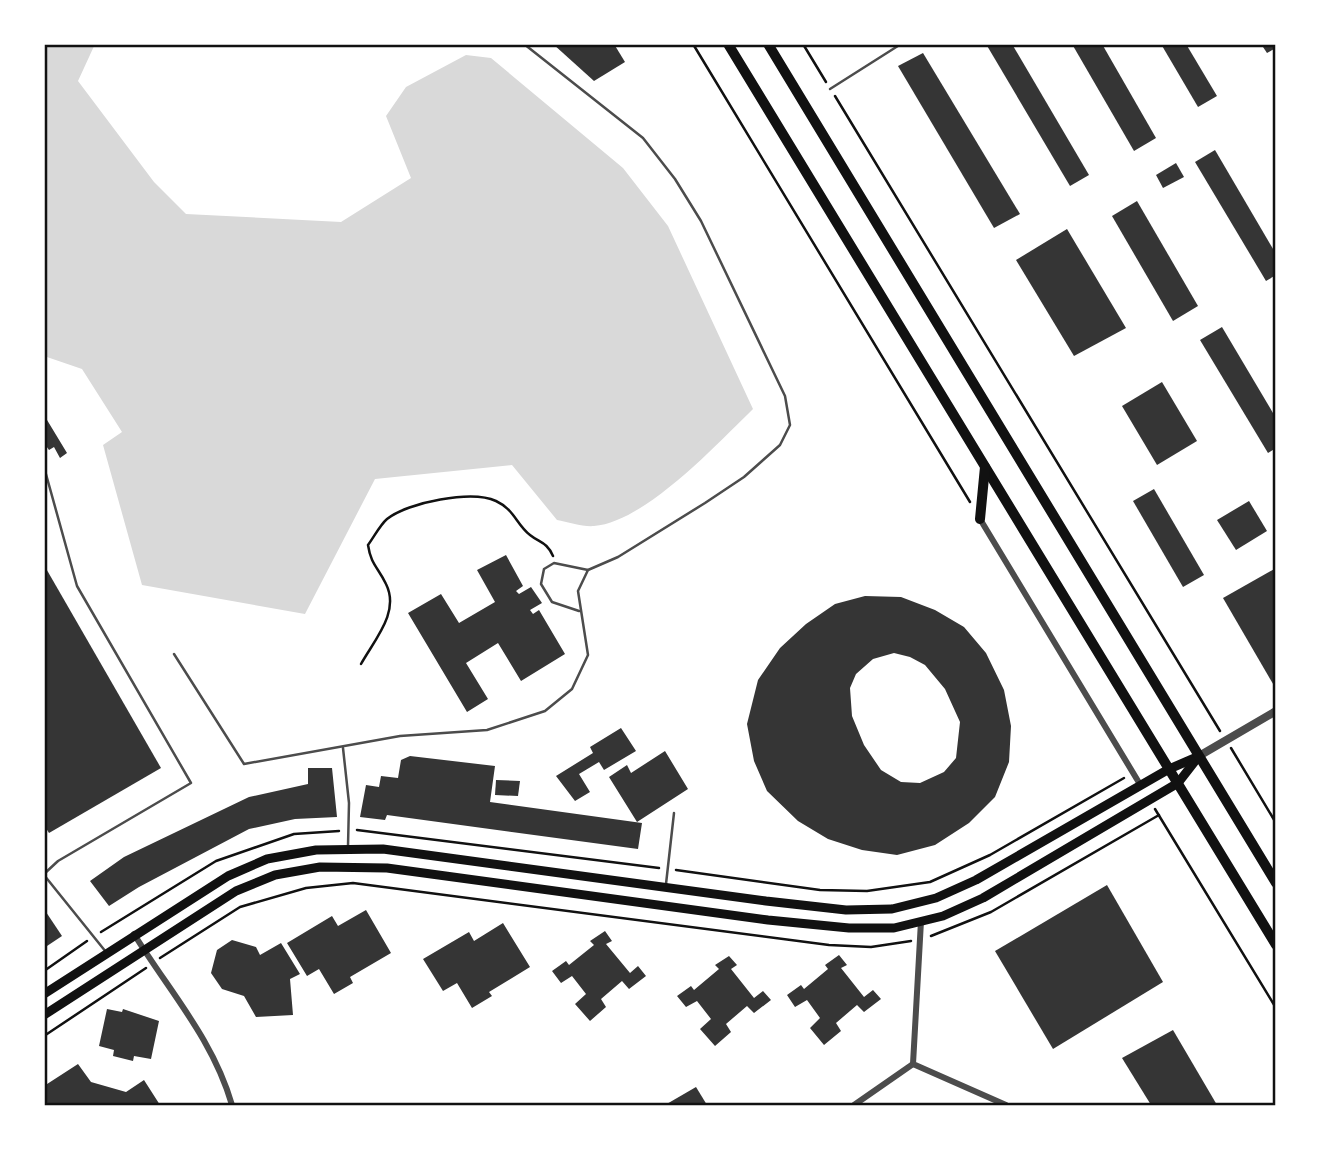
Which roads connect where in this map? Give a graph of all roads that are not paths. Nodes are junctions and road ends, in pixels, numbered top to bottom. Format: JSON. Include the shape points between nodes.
{"nodes":[{"id":1,"x":524,"y":44,"type":"edge"},
{"id":2,"x":728,"y":44,"type":"edge"},
{"id":3,"x":768,"y":44,"type":"edge"},
{"id":4,"x":901,"y":44,"type":"edge"},
{"id":5,"x":830,"y":89,"type":"road end"},
{"id":6,"x":44,"y":467,"type":"edge"},
{"id":7,"x":986,"y":467,"type":"junction"},
{"id":8,"x":980,"y":519,"type":"joint"},
{"id":9,"x":588,"y":570,"type":"junction"},
{"id":10,"x":579,"y":611,"type":"junction"},
{"id":11,"x":174,"y":654,"type":"dead end"},
{"id":12,"x":1276,"y":711,"type":"edge"},
{"id":13,"x":343,"y":748,"type":"junction"},
{"id":14,"x":1199,"y":756,"type":"junction"},
{"id":15,"x":1169,"y":769,"type":"junction"},
{"id":16,"x":1178,"y":783,"type":"junction"},
{"id":17,"x":1141,"y":786,"type":"junction"},
{"id":18,"x":674,"y":813,"type":"dead end"},
{"id":19,"x":348,"y":850,"type":"junction"},
{"id":20,"x":44,"y":875,"type":"edge"},
{"id":21,"x":1276,"y":883,"type":"edge"},
{"id":22,"x":665,"y":887,"type":"junction"},
{"id":23,"x":921,"y":922,"type":"junction"},
{"id":24,"x":134,"y":934,"type":"junction"},
{"id":25,"x":1276,"y":946,"type":"edge"},
{"id":26,"x":143,"y":949,"type":"junction"},
{"id":27,"x":106,"y":952,"type":"junction"},
{"id":28,"x":44,"y":993,"type":"edge"},
{"id":29,"x":44,"y":1015,"type":"edge"},
{"id":30,"x":914,"y":1064,"type":"junction"},
{"id":31,"x":232,"y":1105,"type":"edge"},
{"id":32,"x":854,"y":1105,"type":"edge"},
{"id":33,"x":1006,"y":1105,"type":"edge"}],
"edges":[{"from":1,"to":9,"type":"lane","via":[[643,138],[675,179],[701,221],[785,396],[790,425],[780,445],[744,477],[618,557]]},
{"from":2,"to":7,"type":"main road"},
{"from":3,"to":14,"type":"main road"},
{"from":4,"to":5,"type":"lane"},
{"from":6,"to":20,"type":"lane","via":[[77,586],[191,783],[58,861]]},
{"from":7,"to":8,"type":"main road"},
{"from":7,"to":15,"type":"main road"},
{"from":8,"to":17,"type":"street"},
{"from":9,"to":10,"type":"lane","via":[[578,591]]},
{"from":9,"to":10,"type":"lane","via":[[554,563],[544,569],[541,583],[552,602]]},
{"from":10,"to":13,"type":"lane","via":[[588,655],[572,689],[544,711],[486,730],[400,736]]},
{"from":11,"to":13,"type":"lane","via":[[244,764]]},
{"from":12,"to":14,"type":"street"},
{"from":13,"to":19,"type":"lane"},
{"from":14,"to":15,"type":"main road"},
{"from":14,"to":16,"type":"main road"},
{"from":14,"to":21,"type":"main road"},
{"from":15,"to":16,"type":"main road"},
{"from":15,"to":17,"type":"main road"},
{"from":16,"to":23,"type":"main road","via":[[984,898]]},
{"from":16,"to":25,"type":"main road"},
{"from":17,"to":22,"type":"main road","via":[[976,880],[936,898],[892,909],[846,910]]},
{"from":18,"to":22,"type":"lane"},
{"from":19,"to":22,"type":"main road","via":[[383,849]]},
{"from":19,"to":24,"type":"main road","via":[[316,850],[267,859],[228,876]]},
{"from":20,"to":27,"type":"lane"},
{"from":23,"to":26,"type":"main road","via":[[894,928],[849,928],[387,868],[320,867],[275,875],[236,891]]},
{"from":23,"to":30,"type":"street"},
{"from":24,"to":26,"type":"street"},
{"from":24,"to":27,"type":"main road"},
{"from":26,"to":29,"type":"main road"},
{"from":26,"to":31,"type":"street","via":[[205,1038]]},
{"from":27,"to":28,"type":"main road"},
{"from":30,"to":32,"type":"street"},
{"from":30,"to":33,"type":"street"}]}
